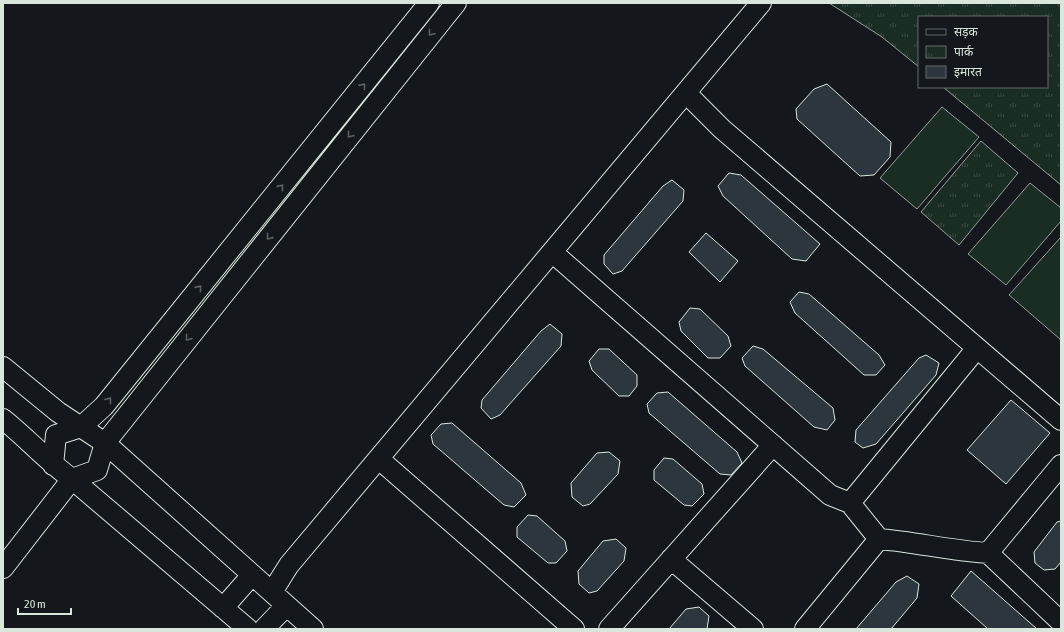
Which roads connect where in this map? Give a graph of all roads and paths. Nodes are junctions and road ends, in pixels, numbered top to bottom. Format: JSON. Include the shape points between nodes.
{"nodes":[{"id":1,"x":429,"y":3,"type":"edge"},
{"id":2,"x":456,"y":3,"type":"edge"},
{"id":3,"x":761,"y":3,"type":"edge"},
{"id":4,"x":686,"y":93,"type":"junction"},
{"id":5,"x":552,"y":252,"type":"junction"},
{"id":6,"x":977,"y":348,"type":"junction"},
{"id":7,"x":3,"y":366,"type":"edge"},
{"id":8,"x":3,"y":419,"type":"edge"},
{"id":9,"x":1061,"y":420,"type":"edge"},
{"id":10,"x":81,"y":427,"type":"junction"},
{"id":11,"x":105,"y":443,"type":"junction"},
{"id":12,"x":773,"y":445,"type":"junction"},
{"id":13,"x":378,"y":459,"type":"junction"},
{"id":14,"x":53,"y":465,"type":"junction"},
{"id":15,"x":1061,"y":465,"type":"edge"},
{"id":16,"x":72,"y":478,"type":"junction"},
{"id":17,"x":850,"y":503,"type":"junction"},
{"id":18,"x":879,"y":539,"type":"junction"},
{"id":19,"x":988,"y":553,"type":"junction"},
{"id":20,"x":671,"y":559,"type":"junction"},
{"id":21,"x":3,"y":568,"type":"edge"},
{"id":22,"x":252,"y":575,"type":"junction"},
{"id":23,"x":272,"y":592,"type":"junction"},
{"id":24,"x":286,"y":606,"type":"junction"},
{"id":25,"x":223,"y":608,"type":"junction"},
{"id":26,"x":1061,"y":622,"type":"edge"},
{"id":27,"x":244,"y":628,"type":"edge"},
{"id":28,"x":264,"y":629,"type":"edge"},
{"id":29,"x":313,"y":629,"type":"edge"},
{"id":30,"x":574,"y":629,"type":"edge"},
{"id":31,"x":609,"y":629,"type":"edge"},
{"id":32,"x":753,"y":629,"type":"edge"},
{"id":33,"x":805,"y":629,"type":"edge"}],
"edges":[{"from":10,"to":1,"type":"street","one_way":true,"via":[[104,406]]},
{"from":2,"to":11,"type":"street","one_way":true},
{"from":3,"to":4,"type":"street"},
{"from":4,"to":5,"type":"street"},
{"from":4,"to":6,"type":"street","via":[[722,129]]},
{"from":5,"to":12,"type":"street"},
{"from":5,"to":13,"type":"street"},
{"from":6,"to":9,"type":"street"},
{"from":6,"to":17,"type":"street"},
{"from":7,"to":10,"type":"street","via":[[58,412]]},
{"from":8,"to":14,"type":"street"},
{"from":10,"to":11,"type":"street"},
{"from":10,"to":14,"type":"street","via":[[56,435]]},
{"from":11,"to":16,"type":"street","via":[[97,470]]},
{"from":11,"to":22,"type":"street"},
{"from":12,"to":17,"type":"street","via":[[830,495]]},
{"from":12,"to":20,"type":"street"},
{"from":13,"to":23,"type":"street","via":[[289,565]]},
{"from":13,"to":30,"type":"street"},
{"from":14,"to":16,"type":"street"},
{"from":15,"to":19,"type":"street"},
{"from":16,"to":21,"type":"street"},
{"from":16,"to":25,"type":"street"},
{"from":17,"to":18,"type":"street"},
{"from":18,"to":19,"type":"street"},
{"from":18,"to":33,"type":"street"},
{"from":19,"to":26,"type":"street"},
{"from":20,"to":31,"type":"street"},
{"from":20,"to":32,"type":"street"},
{"from":22,"to":23,"type":"street"},
{"from":22,"to":25,"type":"street"},
{"from":23,"to":24,"type":"street"},
{"from":24,"to":28,"type":"street"},
{"from":24,"to":29,"type":"street"},
{"from":25,"to":27,"type":"street"}]}
